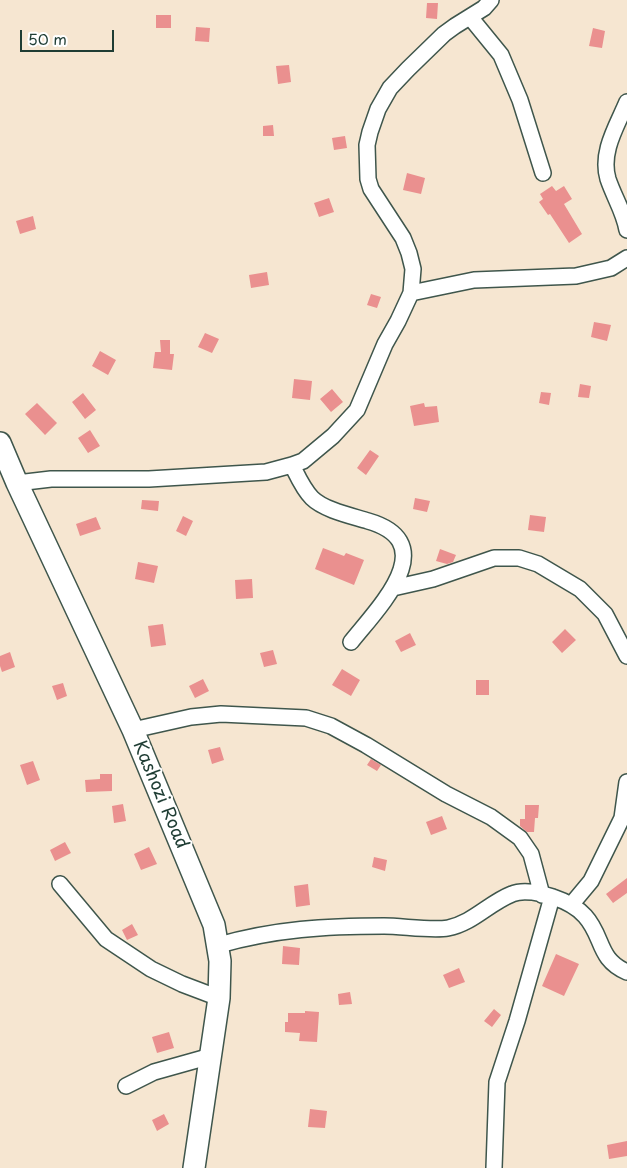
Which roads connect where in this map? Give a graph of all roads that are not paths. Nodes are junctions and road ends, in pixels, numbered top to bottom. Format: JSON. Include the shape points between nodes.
{"nodes":[{"id":1,"x":491,"y":0,"type":"edge"},
{"id":2,"x":470,"y":18,"type":"junction"},
{"id":3,"x":627,"y":102,"type":"edge"},
{"id":4,"x":543,"y":173,"type":"dead end"},
{"id":5,"x":627,"y":230,"type":"edge"},
{"id":6,"x":627,"y":258,"type":"edge"},
{"id":7,"x":410,"y":293,"type":"junction"},
{"id":8,"x":0,"y":443,"type":"edge"},
{"id":9,"x":292,"y":466,"type":"junction"},
{"id":10,"x":9,"y":472,"type":"edge"},
{"id":11,"x":393,"y":588,"type":"junction"},
{"id":12,"x":351,"y":642,"type":"dead end"},
{"id":13,"x":627,"y":656,"type":"edge"},
{"id":14,"x":133,"y":730,"type":"junction"},
{"id":15,"x":627,"y":782,"type":"edge"},
{"id":16,"x":60,"y":884,"type":"dead end"},
{"id":17,"x":547,"y":896,"type":"junction"},
{"id":18,"x":571,"y":905,"type":"junction"},
{"id":19,"x":219,"y":945,"type":"junction"},
{"id":20,"x":627,"y":972,"type":"edge"},
{"id":21,"x":219,"y":998,"type":"junction"},
{"id":22,"x":211,"y":1056,"type":"junction"},
{"id":23,"x":126,"y":1086,"type":"dead end"},
{"id":24,"x":194,"y":1168,"type":"edge"},
{"id":25,"x":494,"y":1168,"type":"edge"}],
"edges":[{"from":1,"to":2,"type":"street"},
{"from":2,"to":4,"type":"street","via":[[501,55],[520,100]]},
{"from":2,"to":7,"type":"street","via":[[444,34],[390,88],[378,109],[367,145],[371,189],[409,253],[413,269]]},
{"from":3,"to":5,"type":"street","via":[[606,158],[608,178]]},
{"from":6,"to":7,"type":"street","via":[[611,268],[576,276],[474,280]]},
{"from":7,"to":9,"type":"street","via":[[357,410],[313,454]]},
{"from":8,"to":10,"type":"main road","name":"Kashozi Road"},
{"from":9,"to":10,"type":"street","via":[[266,472],[158,479],[51,479]]},
{"from":9,"to":11,"type":"street","via":[[314,500],[378,524],[398,538],[404,558]]},
{"from":10,"to":14,"type":"main road","name":"Kashozi Road"},
{"from":11,"to":12,"type":"street"},
{"from":11,"to":13,"type":"street","via":[[494,558],[519,558],[538,564],[580,589],[605,614]]},
{"from":14,"to":17,"type":"street","via":[[221,714],[306,718],[330,726],[491,817],[520,838]]},
{"from":14,"to":19,"type":"main road","name":"Kashozi Road","via":[[214,925]]},
{"from":15,"to":18,"type":"street","via":[[622,818],[591,881]]},
{"from":16,"to":21,"type":"street","via":[[106,939],[151,969]]},
{"from":17,"to":18,"type":"street"},
{"from":17,"to":19,"type":"street","via":[[523,892],[512,894],[460,925],[446,928],[317,927]]},
{"from":17,"to":25,"type":"street","via":[[517,1020],[497,1082]]},
{"from":18,"to":20,"type":"street","via":[[586,917],[610,962]]},
{"from":19,"to":21,"type":"main road","name":"Kashozi Road"},
{"from":21,"to":22,"type":"main road","name":"Kashozi Road"},
{"from":22,"to":23,"type":"street","via":[[154,1072]]},
{"from":22,"to":24,"type":"main road","name":"Kashozi Road"}]}
